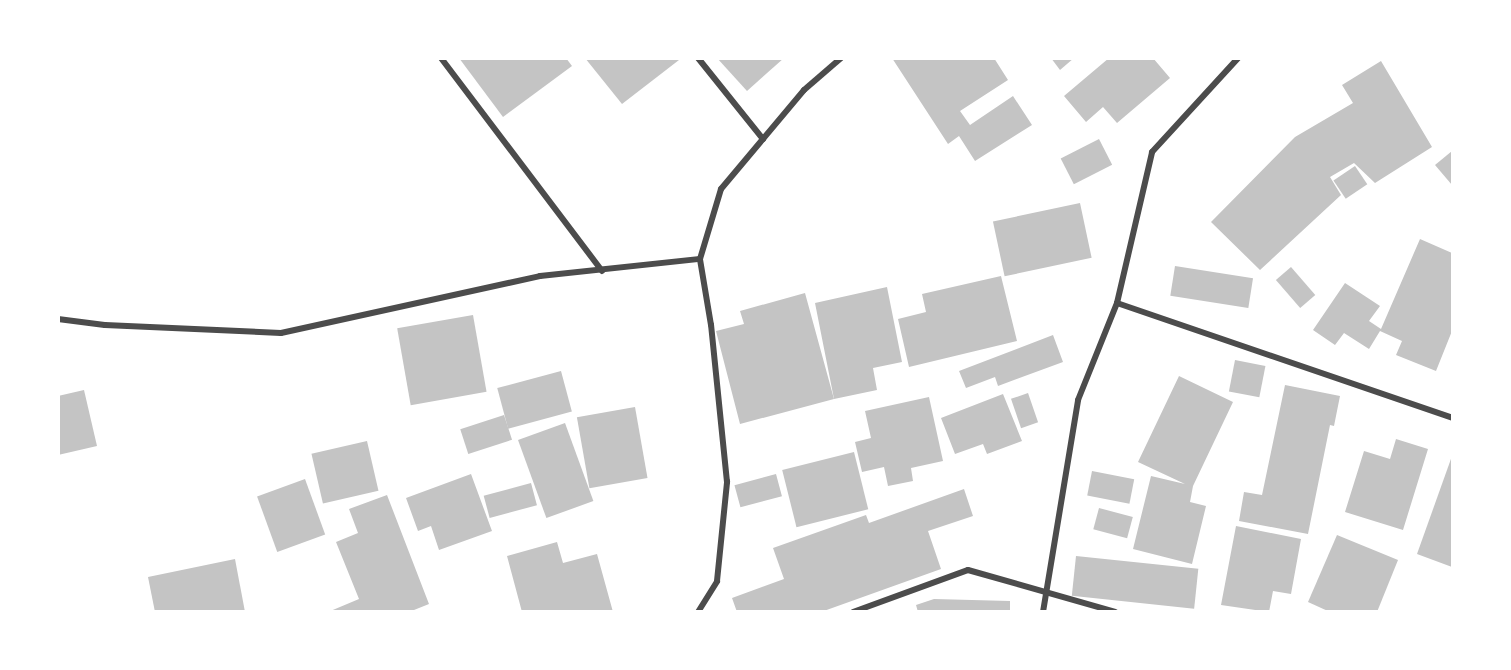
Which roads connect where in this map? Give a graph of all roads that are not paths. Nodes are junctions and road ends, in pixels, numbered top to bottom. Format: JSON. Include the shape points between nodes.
{"nodes":[{"id":1,"x":441,"y":58,"type":"edge"},
{"id":2,"x":698,"y":58,"type":"edge"},
{"id":3,"x":841,"y":58,"type":"edge"},
{"id":4,"x":1238,"y":58,"type":"edge"},
{"id":5,"x":763,"y":139,"type":"junction"},
{"id":6,"x":700,"y":259,"type":"junction"},
{"id":7,"x":602,"y":271,"type":"junction"},
{"id":8,"x":1117,"y":303,"type":"junction"},
{"id":9,"x":58,"y":319,"type":"edge"},
{"id":10,"x":1452,"y":418,"type":"edge"},
{"id":11,"x":1044,"y":590,"type":"junction"},
{"id":12,"x":698,"y":612,"type":"edge"},
{"id":13,"x":853,"y":612,"type":"edge"},
{"id":14,"x":1043,"y":612,"type":"edge"},
{"id":15,"x":1115,"y":612,"type":"edge"}],
"edges":[{"from":1,"to":7,"type":"street"},
{"from":2,"to":5,"type":"street"},
{"from":3,"to":5,"type":"street","via":[[804,90]]},
{"from":4,"to":8,"type":"street","via":[[1152,152]]},
{"from":5,"to":6,"type":"street","via":[[721,189]]},
{"from":6,"to":7,"type":"street"},
{"from":6,"to":12,"type":"street","via":[[727,482],[717,581]]},
{"from":7,"to":9,"type":"street","via":[[540,276],[281,333],[105,325]]},
{"from":8,"to":10,"type":"street"},
{"from":8,"to":11,"type":"street","via":[[1078,400]]},
{"from":11,"to":13,"type":"street","via":[[968,570]]},
{"from":11,"to":14,"type":"street"},
{"from":11,"to":15,"type":"street"}]}
